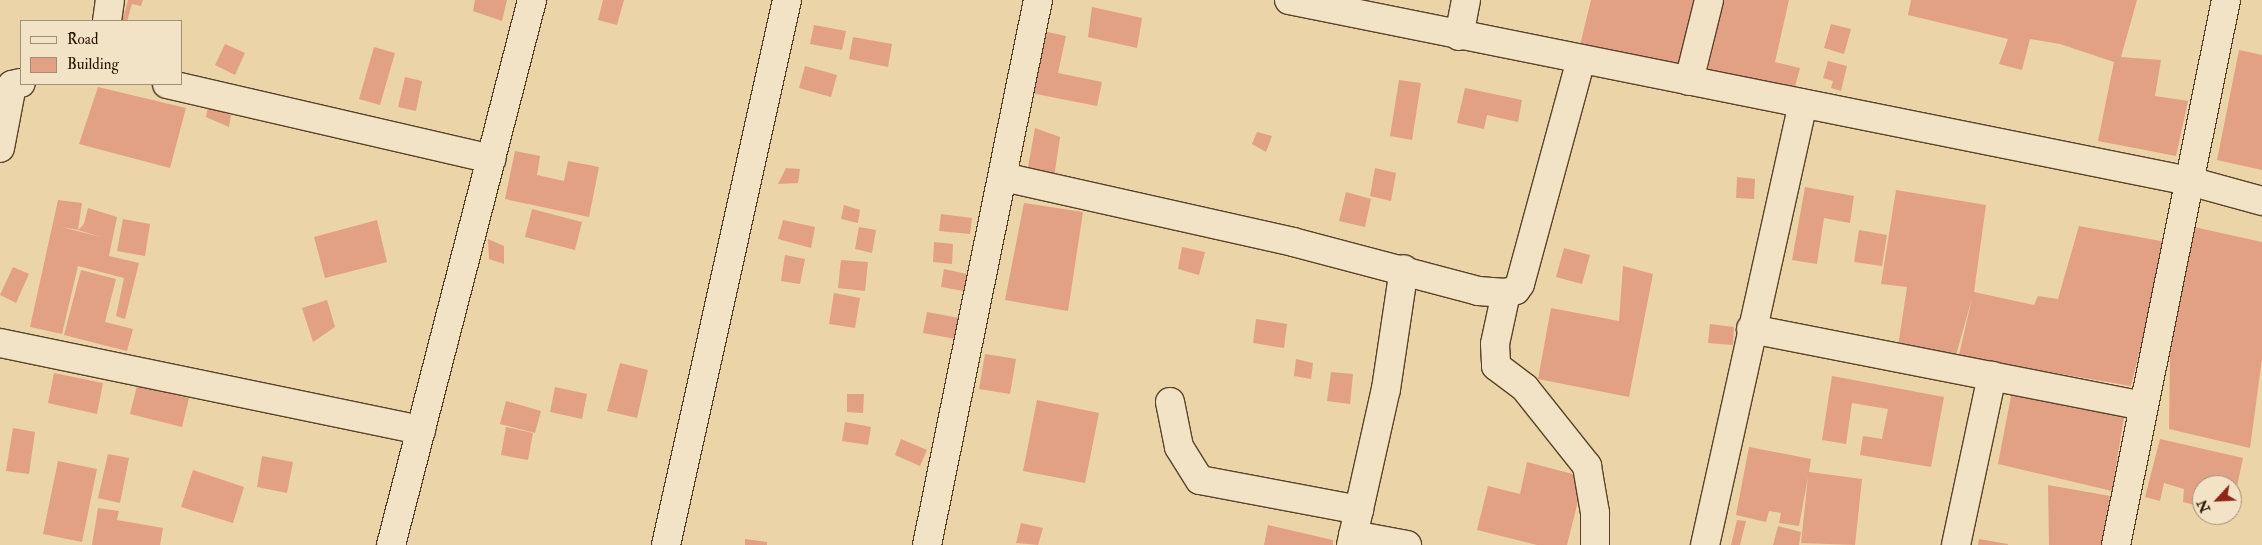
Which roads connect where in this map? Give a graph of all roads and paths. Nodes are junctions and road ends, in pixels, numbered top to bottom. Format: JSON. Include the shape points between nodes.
{"nodes":[{"id":1,"x":110,"y":0,"type":"edge"},
{"id":2,"x":532,"y":0,"type":"edge"},
{"id":3,"x":787,"y":0,"type":"edge"},
{"id":4,"x":1038,"y":0,"type":"edge"},
{"id":5,"x":1289,"y":0,"type":"edge"},
{"id":6,"x":1466,"y":0,"type":"edge"},
{"id":7,"x":1708,"y":0,"type":"edge"},
{"id":8,"x":2226,"y":0,"type":"edge"},
{"id":9,"x":107,"y":20,"type":"edge"},
{"id":10,"x":1459,"y":36,"type":"junction"},
{"id":11,"x":1581,"y":59,"type":"junction"},
{"id":12,"x":1689,"y":81,"type":"junction"},
{"id":13,"x":11,"y":83,"type":"edge"},
{"id":14,"x":171,"y":85,"type":"edge"},
{"id":15,"x":1803,"y":104,"type":"junction"},
{"id":16,"x":0,"y":148,"type":"edge"},
{"id":17,"x":492,"y":159,"type":"junction"},
{"id":18,"x":1003,"y":177,"type":"junction"},
{"id":19,"x":2189,"y":181,"type":"junction"},
{"id":20,"x":2262,"y":201,"type":"edge"},
{"id":21,"x":1404,"y":269,"type":"junction"},
{"id":22,"x":1506,"y":293,"type":"junction"},
{"id":23,"x":1751,"y":329,"type":"junction"},
{"id":24,"x":0,"y":343,"type":"edge"},
{"id":25,"x":1992,"y":376,"type":"junction"},
{"id":26,"x":1170,"y":402,"type":"dead end"},
{"id":27,"x":2142,"y":406,"type":"junction"},
{"id":28,"x":421,"y":430,"type":"junction"},
{"id":29,"x":1354,"y":530,"type":"edge"},
{"id":30,"x":391,"y":545,"type":"edge"},
{"id":31,"x":666,"y":545,"type":"edge"},
{"id":32,"x":927,"y":545,"type":"edge"},
{"id":33,"x":1407,"y":545,"type":"edge"},
{"id":34,"x":1595,"y":545,"type":"edge"},
{"id":35,"x":1705,"y":545,"type":"edge"},
{"id":36,"x":1956,"y":545,"type":"edge"},
{"id":37,"x":2116,"y":545,"type":"edge"}],
"edges":[{"from":1,"to":9,"type":"street"},
{"from":2,"to":17,"type":"street"},
{"from":3,"to":31,"type":"street"},
{"from":4,"to":18,"type":"street"},
{"from":5,"to":10,"type":"street"},
{"from":6,"to":10,"type":"street"},
{"from":7,"to":12,"type":"street"},
{"from":8,"to":19,"type":"street"},
{"from":10,"to":11,"type":"street"},
{"from":11,"to":12,"type":"street"},
{"from":11,"to":22,"type":"street","via":[[1520,284],[1516,290]]},
{"from":12,"to":15,"type":"street"},
{"from":13,"to":16,"type":"street"},
{"from":14,"to":17,"type":"street"},
{"from":15,"to":19,"type":"street"},
{"from":15,"to":23,"type":"street"},
{"from":17,"to":28,"type":"street"},
{"from":18,"to":21,"type":"street"},
{"from":18,"to":32,"type":"street"},
{"from":19,"to":20,"type":"street"},
{"from":19,"to":27,"type":"street"},
{"from":21,"to":22,"type":"street","via":[[1478,291]]},
{"from":21,"to":29,"type":"street","via":[[1386,389]]},
{"from":22,"to":34,"type":"street","via":[[1495,344],[1496,366],[1526,388],[1587,466],[1595,513]]},
{"from":23,"to":25,"type":"street"},
{"from":23,"to":35,"type":"street"},
{"from":24,"to":28,"type":"street"},
{"from":25,"to":27,"type":"street"},
{"from":25,"to":36,"type":"street"},
{"from":26,"to":29,"type":"street","via":[[1179,447],[1200,480]]},
{"from":27,"to":37,"type":"street"},
{"from":28,"to":30,"type":"street"},
{"from":29,"to":33,"type":"street"}]}
